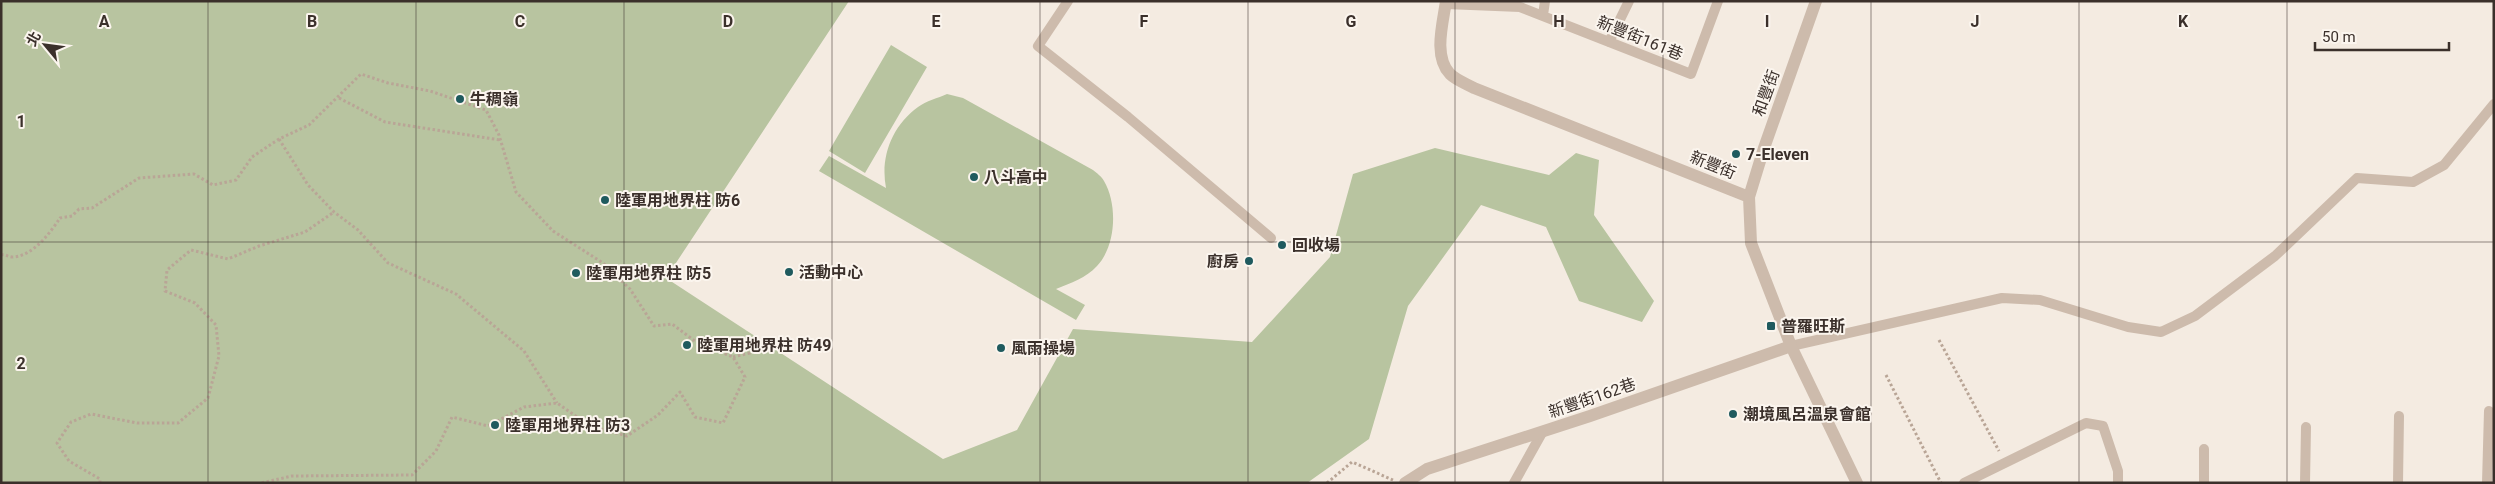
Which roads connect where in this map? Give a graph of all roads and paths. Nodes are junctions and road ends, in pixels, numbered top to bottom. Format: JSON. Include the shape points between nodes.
{"nodes":[{"id":1,"x":1068,"y":1,"type":"edge"},
{"id":2,"x":1546,"y":1,"type":"edge"},
{"id":3,"x":1628,"y":1,"type":"edge"},
{"id":4,"x":1718,"y":1,"type":"edge"},
{"id":5,"x":1816,"y":1,"type":"edge"},
{"id":6,"x":1446,"y":3,"type":"edge"},
{"id":7,"x":1543,"y":16,"type":"junction"},
{"id":8,"x":1609,"y":42,"type":"junction"},
{"id":9,"x":338,"y":98,"type":"junction"},
{"id":10,"x":2494,"y":104,"type":"edge"},
{"id":11,"x":279,"y":140,"type":"junction"},
{"id":12,"x":500,"y":140,"type":"junction"},
{"id":13,"x":1749,"y":197,"type":"junction"},
{"id":14,"x":334,"y":212,"type":"junction"},
{"id":15,"x":1271,"y":238,"type":"dead end"},
{"id":16,"x":1,"y":255,"type":"edge"},
{"id":17,"x":758,"y":338,"type":"dead end"},
{"id":18,"x":1939,"y":340,"type":"dead end"},
{"id":19,"x":1791,"y":346,"type":"junction"},
{"id":20,"x":733,"y":357,"type":"junction"},
{"id":21,"x":1886,"y":375,"type":"dead end"},
{"id":22,"x":557,"y":403,"type":"junction"},
{"id":23,"x":2489,"y":411,"type":"dead end"},
{"id":24,"x":2399,"y":416,"type":"dead end"},
{"id":25,"x":2306,"y":427,"type":"dead end"},
{"id":26,"x":1543,"y":432,"type":"junction"},
{"id":27,"x":2204,"y":449,"type":"dead end"},
{"id":28,"x":2006,"y":463,"type":"junction"},
{"id":29,"x":1968,"y":482,"type":"edge"},
{"id":30,"x":100,"y":483,"type":"edge"},
{"id":31,"x":261,"y":483,"type":"edge"},
{"id":32,"x":1327,"y":483,"type":"edge"},
{"id":33,"x":1398,"y":483,"type":"edge"},
{"id":34,"x":1405,"y":483,"type":"edge"},
{"id":35,"x":1514,"y":483,"type":"edge"},
{"id":36,"x":1857,"y":483,"type":"edge"},
{"id":37,"x":1941,"y":483,"type":"edge"},
{"id":38,"x":2118,"y":483,"type":"edge"},
{"id":39,"x":2204,"y":483,"type":"edge"},
{"id":40,"x":2305,"y":483,"type":"edge"},
{"id":41,"x":2398,"y":483,"type":"edge"},
{"id":42,"x":2487,"y":483,"type":"edge"}],
"edges":[{"from":1,"to":15,"type":"lane","via":[[1038,46]]},
{"from":2,"to":7,"type":"lane"},
{"from":3,"to":8,"type":"lane"},
{"from":4,"to":8,"type":"lane","name":"新豐街161巷","via":[[1691,74]]},
{"from":5,"to":13,"type":"street","name":"和豐街"},
{"from":6,"to":7,"type":"lane","name":"新豐街161巷","via":[[1520,7]]},
{"from":6,"to":13,"type":"street","name":"新豐街","via":[[1441,28],[1441,56],[1450,74],[1474,88]]},
{"from":7,"to":8,"type":"lane","name":"新豐街161巷"},
{"from":9,"to":11,"type":"path","via":[[309,125]]},
{"from":9,"to":12,"type":"path","via":[[385,122]]},
{"from":9,"to":12,"type":"path","via":[[361,74],[430,91],[486,110]]},
{"from":10,"to":19,"type":"lane","via":[[2444,165],[2414,182],[2357,178],[2275,256],[2196,316],[2160,332],[2128,327],[2040,300],[2002,298]]},
{"from":11,"to":14,"type":"path","via":[[308,185]]},
{"from":11,"to":16,"type":"path","via":[[252,157],[236,180],[212,185],[194,174],[138,178],[92,208],[79,209],[72,216],[60,218],[35,248],[14,257]]},
{"from":12,"to":20,"type":"path","via":[[516,192],[553,231],[604,262],[630,289],[654,326],[672,324],[696,342]]},
{"from":13,"to":19,"type":"street","name":"新豐街","via":[[1750,243]]},
{"from":14,"to":22,"type":"path","via":[[358,230],[388,263],[456,294],[524,351]]},
{"from":14,"to":30,"type":"path","via":[[305,232],[228,259],[191,250],[167,270],[165,291],[195,303],[216,325],[219,356],[208,398],[178,423],[137,423],[91,414],[71,422],[57,443],[70,461],[100,479]]},
{"from":17,"to":20,"type":"path","via":[[750,353]]},
{"from":18,"to":28,"type":"path"},
{"from":19,"to":26,"type":"street","name":"新豐街162巷"},
{"from":19,"to":36,"type":"street","name":"新豐街"},
{"from":20,"to":22,"type":"path","via":[[745,377],[723,423],[695,417],[680,392],[658,415],[627,436],[590,426]]},
{"from":21,"to":37,"type":"path"},
{"from":22,"to":31,"type":"path","via":[[524,407],[488,426],[452,417],[436,451],[412,475],[292,476]]},
{"from":23,"to":42,"type":"lane"},
{"from":24,"to":41,"type":"lane"},
{"from":25,"to":40,"type":"lane"},
{"from":26,"to":34,"type":"street","name":"新豐街162巷","via":[[1427,469]]},
{"from":26,"to":35,"type":"lane"},
{"from":27,"to":39,"type":"lane"},
{"from":28,"to":29,"type":"lane"},
{"from":28,"to":38,"type":"lane","via":[[2086,424],[2103,426],[2118,471]]},
{"from":32,"to":33,"type":"path","via":[[1352,462]]}]}
